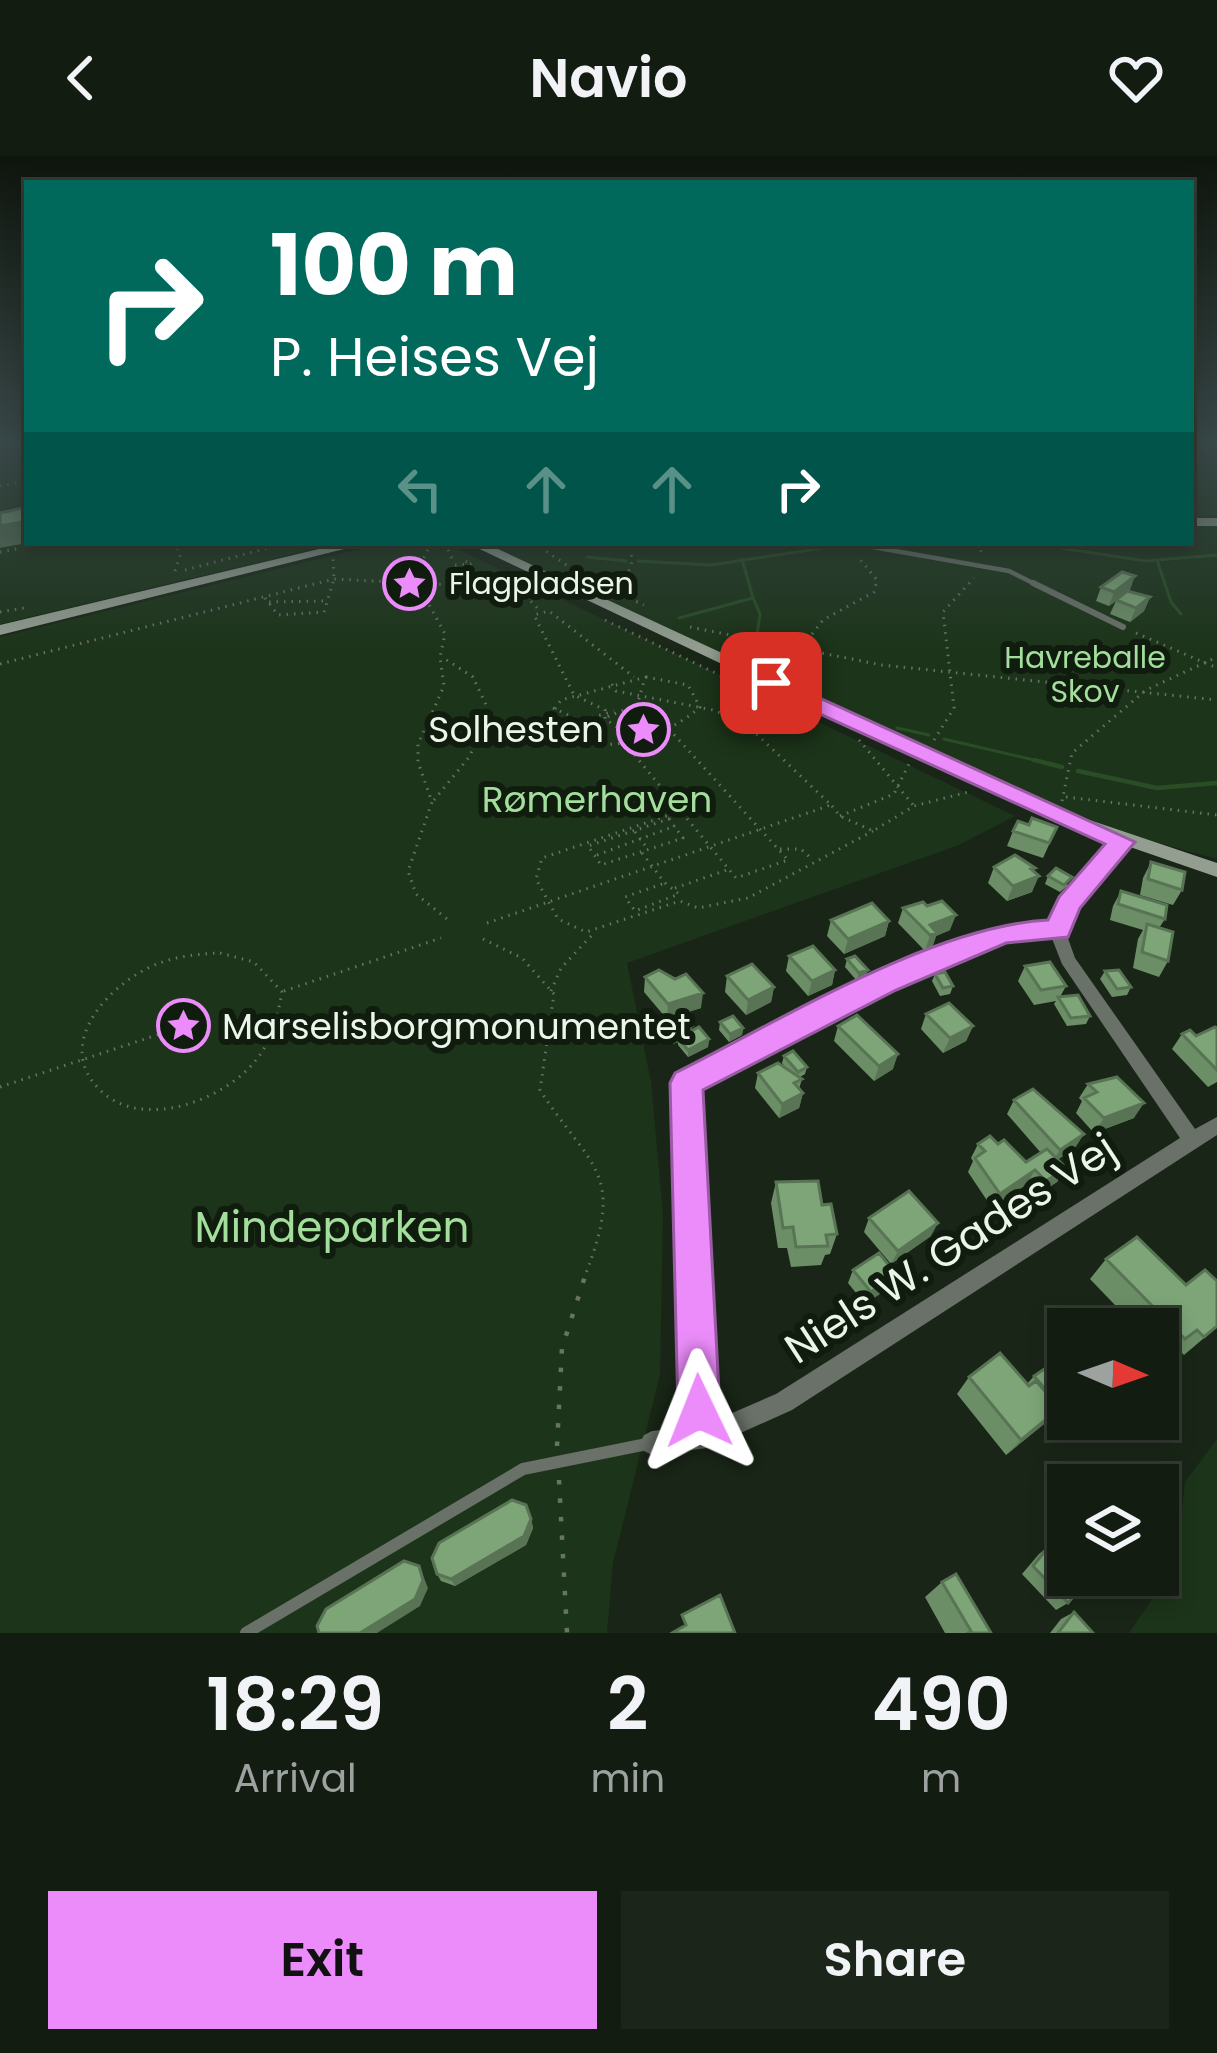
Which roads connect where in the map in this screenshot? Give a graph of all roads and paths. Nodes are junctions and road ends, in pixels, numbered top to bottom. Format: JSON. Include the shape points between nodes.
{"nodes":[{"id":1,"x":31,"y":546,"type":"edge"},
{"id":2,"x":177,"y":546,"type":"edge"},
{"id":3,"x":349,"y":546,"type":"edge"},
{"id":4,"x":430,"y":546,"type":"edge"},
{"id":5,"x":446,"y":546,"type":"edge"},
{"id":6,"x":538,"y":546,"type":"edge"},
{"id":7,"x":630,"y":546,"type":"edge"},
{"id":8,"x":852,"y":546,"type":"edge"},
{"id":9,"x":863,"y":546,"type":"edge"},
{"id":10,"x":980,"y":546,"type":"edge"},
{"id":11,"x":0,"y":552,"type":"edge"},
{"id":12,"x":476,"y":552,"type":"edge"},
{"id":13,"x":333,"y":555,"type":"dead end"},
{"id":14,"x":987,"y":566,"type":"junction"},
{"id":15,"x":174,"y":573,"type":"dead end"},
{"id":16,"x":334,"y":579,"type":"junction"},
{"id":17,"x":490,"y":581,"type":"junction"},
{"id":18,"x":411,"y":583,"type":"junction"},
{"id":19,"x":472,"y":586,"type":"junction"},
{"id":20,"x":501,"y":589,"type":"junction"},
{"id":21,"x":484,"y":592,"type":"junction"},
{"id":22,"x":621,"y":593,"type":"junction"},
{"id":23,"x":263,"y":597,"type":"junction"},
{"id":24,"x":327,"y":601,"type":"junction"},
{"id":25,"x":268,"y":603,"type":"junction"},
{"id":26,"x":542,"y":613,"type":"junction"},
{"id":27,"x":659,"y":613,"type":"dead end"},
{"id":28,"x":686,"y":626,"type":"dead end"},
{"id":29,"x":1123,"y":627,"type":"joint"},
{"id":30,"x":0,"y":630,"type":"edge"},
{"id":31,"x":802,"y":648,"type":"junction"},
{"id":32,"x":440,"y":657,"type":"junction"},
{"id":33,"x":1217,"y":657,"type":"edge"},
{"id":34,"x":1200,"y":661,"type":"junction"},
{"id":35,"x":0,"y":664,"type":"edge"},
{"id":36,"x":1217,"y":668,"type":"edge"},
{"id":37,"x":952,"y":672,"type":"junction"},
{"id":38,"x":646,"y":676,"type":"junction"},
{"id":39,"x":635,"y":678,"type":"junction"},
{"id":40,"x":610,"y":683,"type":"junction"},
{"id":41,"x":1147,"y":690,"type":"junction"},
{"id":42,"x":574,"y":695,"type":"junction"},
{"id":43,"x":642,"y":698,"type":"junction"},
{"id":44,"x":1217,"y":700,"type":"edge"},
{"id":45,"x":700,"y":707,"type":"junction"},
{"id":46,"x":551,"y":708,"type":"junction"},
{"id":47,"x":605,"y":710,"type":"junction"},
{"id":48,"x":616,"y":712,"type":"junction"},
{"id":49,"x":604,"y":719,"type":"junction"},
{"id":50,"x":487,"y":721,"type":"junction"},
{"id":51,"x":580,"y":721,"type":"junction"},
{"id":52,"x":545,"y":724,"type":"junction"},
{"id":53,"x":618,"y":728,"type":"junction"},
{"id":54,"x":668,"y":728,"type":"junction"},
{"id":55,"x":589,"y":736,"type":"junction"},
{"id":56,"x":858,"y":739,"type":"dead end"},
{"id":57,"x":623,"y":741,"type":"junction"},
{"id":58,"x":580,"y":744,"type":"junction"},
{"id":59,"x":917,"y":752,"type":"junction"},
{"id":60,"x":900,"y":784,"type":"junction"},
{"id":61,"x":977,"y":791,"type":"dead end"},
{"id":62,"x":1064,"y":797,"type":"junction"},
{"id":63,"x":432,"y":802,"type":"junction"},
{"id":64,"x":831,"y":805,"type":"junction"},
{"id":65,"x":914,"y":806,"type":"junction"},
{"id":66,"x":681,"y":811,"type":"junction"},
{"id":67,"x":1053,"y":814,"type":"junction"},
{"id":68,"x":1217,"y":814,"type":"edge"},
{"id":69,"x":840,"y":816,"type":"junction"},
{"id":70,"x":652,"y":823,"type":"junction"},
{"id":71,"x":675,"y":826,"type":"junction"},
{"id":72,"x":760,"y":829,"type":"junction"},
{"id":73,"x":634,"y":831,"type":"junction"},
{"id":74,"x":873,"y":831,"type":"junction"},
{"id":75,"x":613,"y":835,"type":"junction"},
{"id":76,"x":643,"y":842,"type":"junction"},
{"id":77,"x":1122,"y":842,"type":"junction"},
{"id":78,"x":710,"y":847,"type":"junction"},
{"id":79,"x":648,"y":849,"type":"junction"},
{"id":80,"x":778,"y":850,"type":"junction"},
{"id":81,"x":641,"y":852,"type":"junction"},
{"id":82,"x":596,"y":856,"type":"junction"},
{"id":83,"x":815,"y":861,"type":"junction"},
{"id":84,"x":652,"y":867,"type":"junction"},
{"id":85,"x":728,"y":869,"type":"junction"},
{"id":86,"x":1217,"y":870,"type":"edge"},
{"id":87,"x":665,"y":883,"type":"junction"},
{"id":88,"x":675,"y":888,"type":"junction"},
{"id":89,"x":677,"y":898,"type":"junction"},
{"id":90,"x":548,"y":902,"type":"junction"},
{"id":91,"x":447,"y":919,"type":"dead end"},
{"id":92,"x":487,"y":923,"type":"dead end"},
{"id":93,"x":1058,"y":930,"type":"junction"},
{"id":94,"x":602,"y":931,"type":"junction"},
{"id":95,"x":441,"y":938,"type":"dead end"},
{"id":96,"x":484,"y":939,"type":"dead end"},
{"id":97,"x":551,"y":991,"type":"junction"},
{"id":98,"x":282,"y":992,"type":"junction"},
{"id":99,"x":184,"y":1026,"type":"dead end"},
{"id":100,"x":84,"y":1059,"type":"junction"},
{"id":101,"x":0,"y":1087,"type":"edge"},
{"id":102,"x":1217,"y":1125,"type":"edge"},
{"id":103,"x":1191,"y":1139,"type":"junction"},
{"id":104,"x":706,"y":1436,"type":"junction"},
{"id":105,"x":652,"y":1443,"type":"joint"},
{"id":106,"x":558,"y":1458,"type":"junction"},
{"id":107,"x":246,"y":1633,"type":"edge"},
{"id":108,"x":567,"y":1633,"type":"edge"}],
"edges":[{"from":1,"to":11,"type":"path"},
{"from":2,"to":15,"type":"path"},
{"from":3,"to":30,"type":"street"},
{"from":4,"to":18,"type":"path"},
{"from":5,"to":12,"type":"path","via":[[455,565],[472,564]]},
{"from":6,"to":22,"type":"path"},
{"from":7,"to":22,"type":"path"},
{"from":8,"to":31,"type":"path","via":[[876,588],[823,620]]},
{"from":9,"to":14,"type":"lane"},
{"from":10,"to":14,"type":"path"},
{"from":12,"to":59,"type":"street"},
{"from":13,"to":16,"type":"path"},
{"from":14,"to":29,"type":"lane"},
{"from":14,"to":37,"type":"path","via":[[943,612]]},
{"from":16,"to":18,"type":"path"},
{"from":16,"to":23,"type":"path"},
{"from":16,"to":24,"type":"path"},
{"from":17,"to":19,"type":"path"},
{"from":17,"to":20,"type":"path"},
{"from":17,"to":21,"type":"path","via":[[494,588]]},
{"from":17,"to":21,"type":"path","via":[[478,586]]},
{"from":18,"to":19,"type":"path"},
{"from":18,"to":32,"type":"path","via":[[404,599],[427,601],[444,627]]},
{"from":19,"to":21,"type":"path"},
{"from":20,"to":21,"type":"path"},
{"from":20,"to":26,"type":"path"},
{"from":22,"to":27,"type":"path"},
{"from":23,"to":25,"type":"path"},
{"from":23,"to":35,"type":"path"},
{"from":24,"to":25,"type":"path"},
{"from":24,"to":25,"type":"path","via":[[324,612],[302,617],[278,615]]},
{"from":26,"to":39,"type":"path"},
{"from":26,"to":42,"type":"path","via":[[534,615]]},
{"from":28,"to":31,"type":"path"},
{"from":29,"to":34,"type":"path"},
{"from":31,"to":37,"type":"path"},
{"from":32,"to":50,"type":"path","via":[[473,677],[487,697]]},
{"from":32,"to":63,"type":"path","via":[[444,686],[418,745]]},
{"from":33,"to":34,"type":"path"},
{"from":34,"to":36,"type":"path"},
{"from":34,"to":41,"type":"path"},
{"from":37,"to":41,"type":"path"},
{"from":37,"to":59,"type":"path","via":[[954,708],[935,740]]},
{"from":38,"to":39,"type":"path"},
{"from":38,"to":43,"type":"path"},
{"from":38,"to":45,"type":"path","via":[[687,684]]},
{"from":39,"to":40,"type":"path"},
{"from":40,"to":42,"type":"path"},
{"from":40,"to":43,"type":"path"},
{"from":41,"to":44,"type":"path"},
{"from":41,"to":62,"type":"path","via":[[1072,753]]},
{"from":42,"to":46,"type":"path"},
{"from":42,"to":47,"type":"path"},
{"from":43,"to":45,"type":"path"},
{"from":43,"to":48,"type":"path"},
{"from":45,"to":54,"type":"path"},
{"from":45,"to":64,"type":"path","via":[[746,723]]},
{"from":46,"to":51,"type":"path"},
{"from":46,"to":52,"type":"path"},
{"from":47,"to":48,"type":"path"},
{"from":47,"to":49,"type":"path"},
{"from":47,"to":51,"type":"path"},
{"from":48,"to":49,"type":"path"},
{"from":49,"to":53,"type":"path"},
{"from":49,"to":55,"type":"path"},
{"from":50,"to":52,"type":"path"},
{"from":50,"to":63,"type":"path"},
{"from":51,"to":55,"type":"path"},
{"from":52,"to":58,"type":"path"},
{"from":53,"to":54,"type":"path","via":[[642,716]]},
{"from":53,"to":57,"type":"path"},
{"from":54,"to":57,"type":"path"},
{"from":54,"to":72,"type":"path"},
{"from":55,"to":58,"type":"path"},
{"from":56,"to":60,"type":"path"},
{"from":57,"to":58,"type":"path"},
{"from":57,"to":66,"type":"path"},
{"from":59,"to":60,"type":"path"},
{"from":59,"to":67,"type":"street"},
{"from":60,"to":65,"type":"path"},
{"from":60,"to":69,"type":"path","via":[[865,810]]},
{"from":61,"to":65,"type":"path"},
{"from":62,"to":67,"type":"path"},
{"from":62,"to":68,"type":"path"},
{"from":63,"to":91,"type":"path","via":[[408,871],[416,894]]},
{"from":64,"to":69,"type":"path"},
{"from":64,"to":72,"type":"path"},
{"from":65,"to":74,"type":"path"},
{"from":66,"to":70,"type":"path"},
{"from":66,"to":78,"type":"path"},
{"from":67,"to":77,"type":"street"},
{"from":69,"to":74,"type":"path"},
{"from":70,"to":71,"type":"path"},
{"from":70,"to":73,"type":"path"},
{"from":70,"to":75,"type":"path"},
{"from":71,"to":76,"type":"path"},
{"from":71,"to":79,"type":"path","via":[[683,838]]},
{"from":72,"to":78,"type":"path"},
{"from":72,"to":80,"type":"path"},
{"from":73,"to":75,"type":"path"},
{"from":73,"to":76,"type":"path"},
{"from":74,"to":83,"type":"path"},
{"from":75,"to":82,"type":"path","via":[[588,846]]},
{"from":75,"to":90,"type":"path","via":[[542,858],[536,879]]},
{"from":76,"to":79,"type":"path"},
{"from":76,"to":82,"type":"path"},
{"from":77,"to":86,"type":"street"},
{"from":77,"to":93,"type":"street","via":[[1068,904]]},
{"from":78,"to":84,"type":"path"},
{"from":78,"to":85,"type":"path"},
{"from":79,"to":81,"type":"path"},
{"from":80,"to":83,"type":"path","via":[[801,849]]},
{"from":80,"to":85,"type":"path","via":[[788,860],[736,878]]},
{"from":81,"to":82,"type":"path","via":[[601,865]]},
{"from":81,"to":84,"type":"path"},
{"from":83,"to":89,"type":"path","via":[[728,906],[701,910]]},
{"from":84,"to":87,"type":"path"},
{"from":84,"to":90,"type":"path"},
{"from":85,"to":88,"type":"path"},
{"from":87,"to":88,"type":"path"},
{"from":87,"to":89,"type":"path","via":[[625,897],[634,910]]},
{"from":88,"to":89,"type":"path"},
{"from":89,"to":94,"type":"path"},
{"from":90,"to":92,"type":"path"},
{"from":90,"to":94,"type":"path","via":[[566,927]]},
{"from":93,"to":103,"type":"street","via":[[1068,960]]},
{"from":93,"to":104,"type":"street","via":[[1002,933],[686,1083]]},
{"from":94,"to":97,"type":"path","via":[[573,952]]},
{"from":95,"to":98,"type":"path"},
{"from":96,"to":97,"type":"path","via":[[522,958]]},
{"from":97,"to":106,"type":"path","via":[[555,1012],[540,1090],[596,1165],[606,1213],[565,1330],[555,1389]]},
{"from":98,"to":100,"type":"path","via":[[266,970],[238,956],[161,962],[95,1010],[81,1044]]},
{"from":98,"to":100,"type":"path","via":[[269,1049],[234,1083],[197,1101],[158,1108],[112,1100],[97,1090]]},
{"from":99,"to":100,"type":"path"},
{"from":100,"to":101,"type":"path"},
{"from":102,"to":103,"type":"street","name":"Niels W. Gades Vej"},
{"from":103,"to":104,"type":"street","name":"Niels W. Gades Vej","via":[[784,1402]]},
{"from":104,"to":105,"type":"street","name":"Niels W. Gades Vej"},
{"from":105,"to":106,"type":"lane"},
{"from":106,"to":107,"type":"lane","via":[[523,1469]]},
{"from":106,"to":108,"type":"path"}]}
